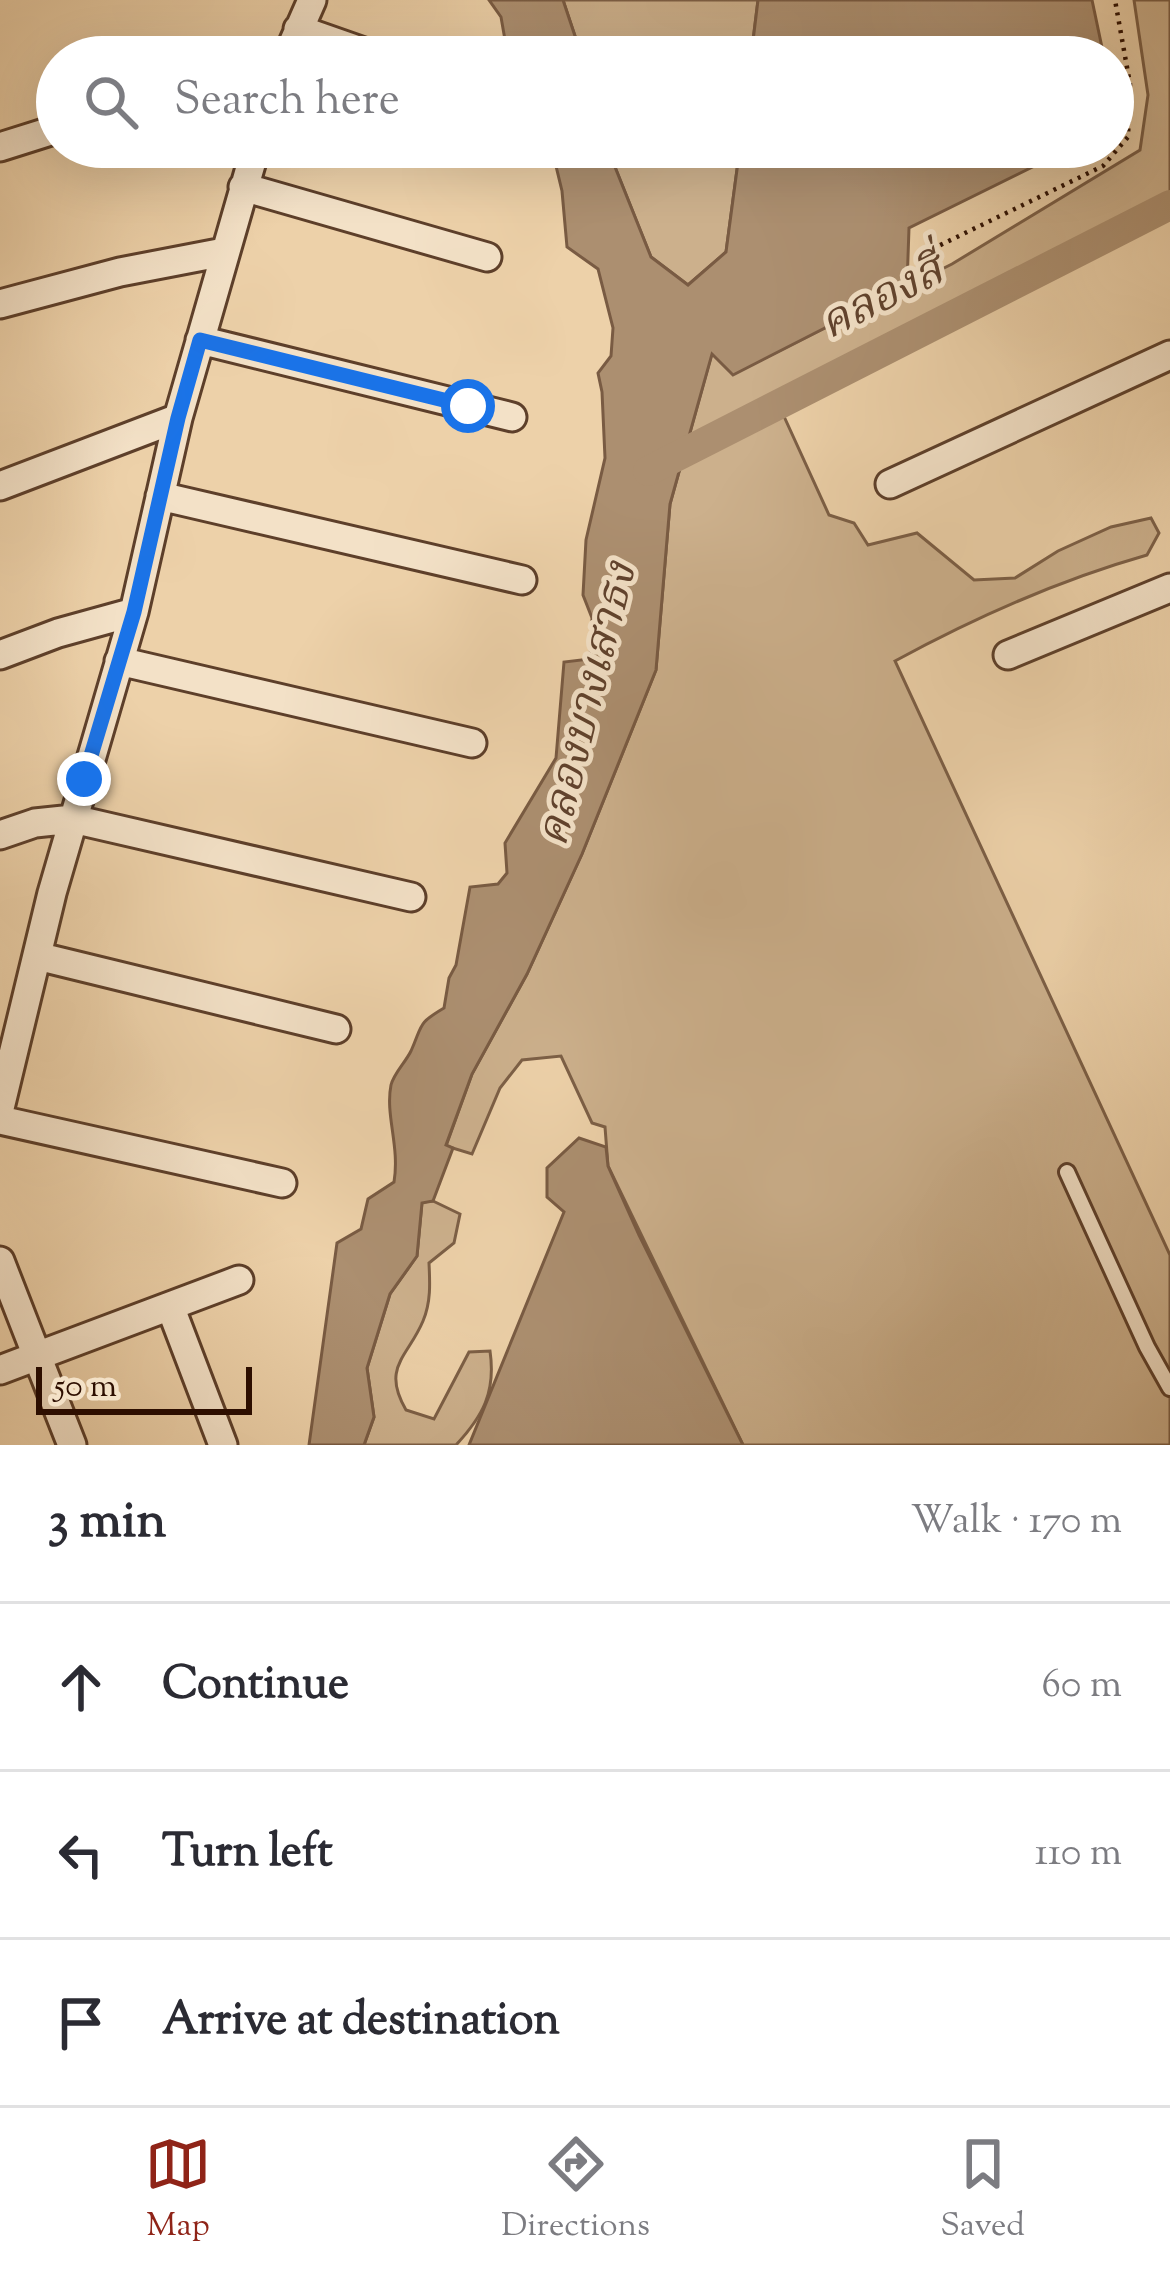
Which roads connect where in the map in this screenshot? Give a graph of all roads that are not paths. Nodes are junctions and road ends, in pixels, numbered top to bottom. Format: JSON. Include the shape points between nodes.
{"nodes":[{"id":1,"x":312,"y":0,"type":"edge"},
{"id":2,"x":298,"y":29,"type":"junction"},
{"id":3,"x":295,"y":36,"type":"edge"},
{"id":4,"x":318,"y":36,"type":"edge"},
{"id":5,"x":36,"y":136,"type":"edge"},
{"id":6,"x":0,"y":147,"type":"edge"},
{"id":7,"x":249,"y":168,"type":"edge"},
{"id":8,"x":243,"y":187,"type":"junction"},
{"id":9,"x":224,"y":252,"type":"junction"},
{"id":10,"x":487,"y":257,"type":"dead end"},
{"id":11,"x":0,"y":304,"type":"edge"},
{"id":12,"x":200,"y":340,"type":"junction"},
{"id":13,"x":1170,"y":356,"type":"edge"},
{"id":14,"x":512,"y":416,"type":"dead end"},
{"id":15,"x":178,"y":418,"type":"junction"},
{"id":16,"x":890,"y":484,"type":"dead end"},
{"id":17,"x":0,"y":486,"type":"edge"},
{"id":18,"x":160,"y":496,"type":"junction"},
{"id":19,"x":522,"y":580,"type":"dead end"},
{"id":20,"x":1170,"y":587,"type":"edge"},
{"id":21,"x":134,"y":612,"type":"junction"},
{"id":22,"x":1008,"y":655,"type":"dead end"},
{"id":23,"x":0,"y":656,"type":"edge"},
{"id":24,"x":119,"y":662,"type":"junction"},
{"id":25,"x":472,"y":743,"type":"dead end"},
{"id":26,"x":73,"y":819,"type":"junction"},
{"id":27,"x":0,"y":835,"type":"edge"},
{"id":28,"x":411,"y":897,"type":"dead end"},
{"id":29,"x":38,"y":956,"type":"junction"},
{"id":30,"x":12,"y":1004,"type":"edge"},
{"id":31,"x":336,"y":1028,"type":"dead end"},
{"id":32,"x":0,"y":1108,"type":"edge"},
{"id":33,"x":0,"y":1120,"type":"edge"},
{"id":34,"x":1067,"y":1172,"type":"dead end"},
{"id":35,"x":283,"y":1183,"type":"dead end"},
{"id":36,"x":0,"y":1261,"type":"edge"},
{"id":37,"x":238,"y":1280,"type":"dead end"},
{"id":38,"x":170,"y":1306,"type":"junction"},
{"id":39,"x":37,"y":1356,"type":"junction"},
{"id":40,"x":0,"y":1370,"type":"edge"},
{"id":41,"x":1170,"y":1388,"type":"edge"},
{"id":42,"x":72,"y":1445,"type":"edge"},
{"id":43,"x":223,"y":1445,"type":"edge"}],
"edges":[{"from":1,"to":2,"type":"street"},
{"from":2,"to":3,"type":"street"},
{"from":2,"to":4,"type":"street"},
{"from":5,"to":6,"type":"street"},
{"from":7,"to":8,"type":"street"},
{"from":8,"to":9,"type":"street"},
{"from":8,"to":10,"type":"street"},
{"from":9,"to":11,"type":"street"},
{"from":9,"to":12,"type":"street"},
{"from":12,"to":14,"type":"street"},
{"from":12,"to":15,"type":"street"},
{"from":13,"to":16,"type":"street"},
{"from":15,"to":17,"type":"street"},
{"from":15,"to":18,"type":"street"},
{"from":18,"to":19,"type":"street"},
{"from":18,"to":21,"type":"street"},
{"from":20,"to":22,"type":"street"},
{"from":21,"to":23,"type":"street"},
{"from":21,"to":24,"type":"street"},
{"from":24,"to":25,"type":"street"},
{"from":24,"to":26,"type":"street"},
{"from":26,"to":27,"type":"street"},
{"from":26,"to":28,"type":"street"},
{"from":26,"to":29,"type":"street"},
{"from":29,"to":30,"type":"street"},
{"from":29,"to":31,"type":"street"},
{"from":30,"to":32,"type":"street"},
{"from":33,"to":35,"type":"street"},
{"from":34,"to":41,"type":"lane"},
{"from":36,"to":39,"type":"street"},
{"from":37,"to":38,"type":"street"},
{"from":38,"to":39,"type":"street"},
{"from":38,"to":43,"type":"street"},
{"from":39,"to":40,"type":"street"},
{"from":39,"to":42,"type":"street"}]}
